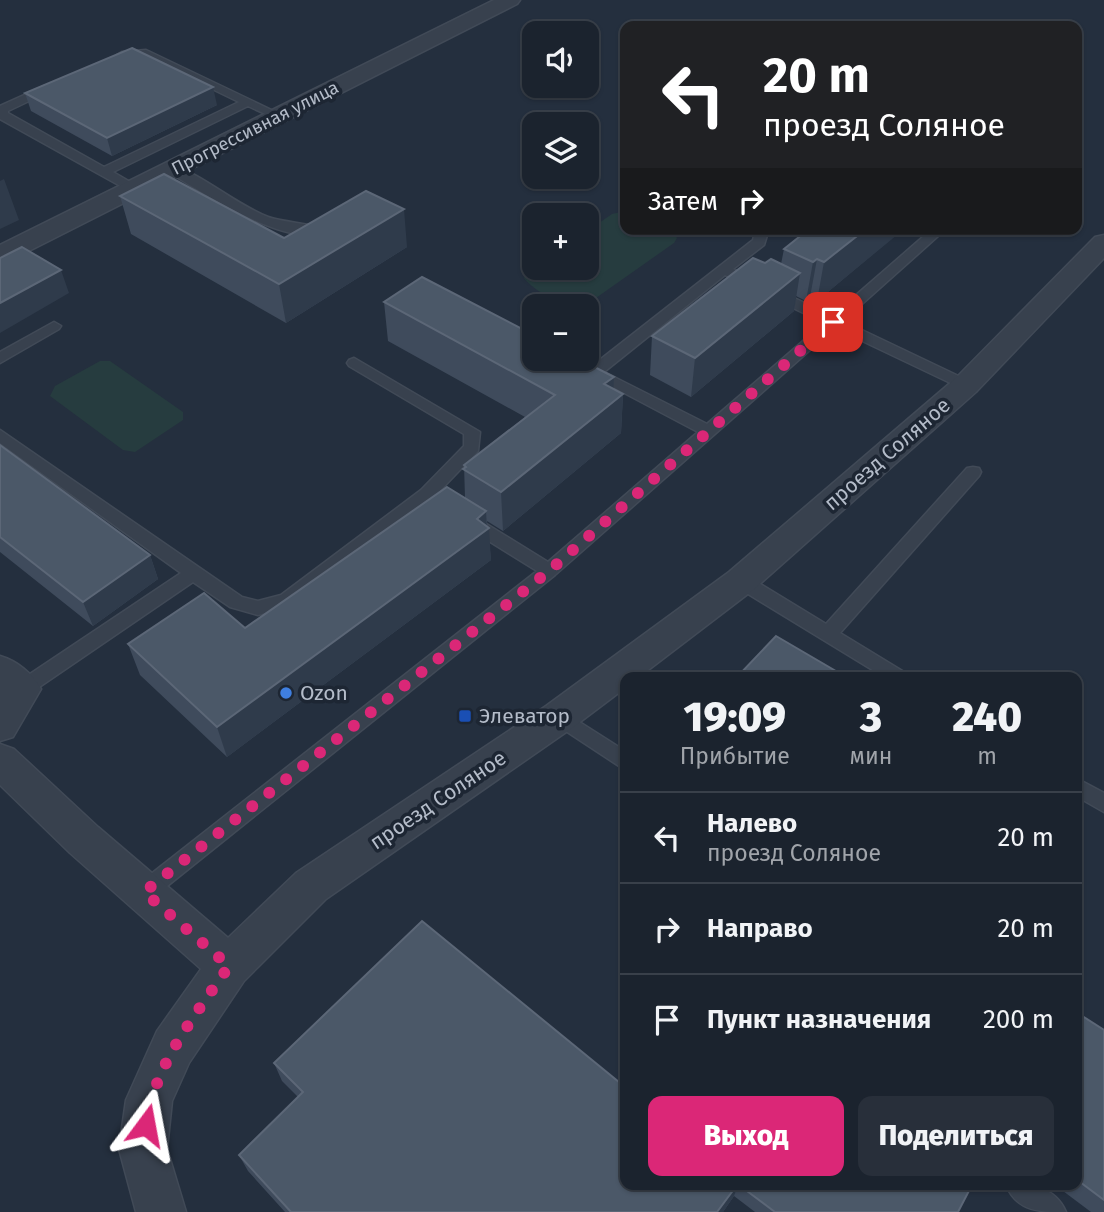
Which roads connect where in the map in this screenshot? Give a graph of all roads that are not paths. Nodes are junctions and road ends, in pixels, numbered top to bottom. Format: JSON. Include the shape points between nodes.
{"nodes":[{"id":1,"x":510,"y":0,"type":"edge"},
{"id":2,"x":110,"y":61,"type":"edge"},
{"id":3,"x":60,"y":82,"type":"edge"},
{"id":4,"x":248,"y":102,"type":"junction"},
{"id":5,"x":278,"y":116,"type":"junction"},
{"id":6,"x":172,"y":169,"type":"junction"},
{"id":7,"x":104,"y":172,"type":"junction"},
{"id":8,"x":133,"y":189,"type":"junction"},
{"id":9,"x":333,"y":225,"type":"edge"},
{"id":10,"x":761,"y":235,"type":"edge"},
{"id":11,"x":933,"y":235,"type":"edge"},
{"id":12,"x":1104,"y":243,"type":"edge"},
{"id":13,"x":0,"y":255,"type":"edge"},
{"id":14,"x":725,"y":270,"type":"junction"},
{"id":15,"x":833,"y":322,"type":"junction"},
{"id":16,"x":54,"y":326,"type":"dead end"},
{"id":17,"x":0,"y":358,"type":"edge"},
{"id":18,"x":354,"y":363,"type":"dead end"},
{"id":19,"x":594,"y":372,"type":"joint"},
{"id":20,"x":966,"y":385,"type":"junction"},
{"id":21,"x":709,"y":431,"type":"junction"},
{"id":22,"x":0,"y":435,"type":"edge"},
{"id":23,"x":973,"y":472,"type":"dead end"},
{"id":24,"x":438,"y":501,"type":"junction"},
{"id":25,"x":549,"y":571,"type":"junction"},
{"id":26,"x":193,"y":573,"type":"junction"},
{"id":27,"x":741,"y":581,"type":"junction"},
{"id":28,"x":828,"y":634,"type":"junction"},
{"id":29,"x":890,"y":672,"type":"edge"},
{"id":30,"x":11,"y":680,"type":"edge"},
{"id":31,"x":559,"y":717,"type":"junction"},
{"id":32,"x":0,"y":726,"type":"edge"},
{"id":33,"x":620,"y":759,"type":"edge"},
{"id":34,"x":0,"y":760,"type":"edge"},
{"id":35,"x":1082,"y":790,"type":"edge"},
{"id":36,"x":1104,"y":803,"type":"edge"},
{"id":37,"x":144,"y":892,"type":"junction"},
{"id":38,"x":229,"y":966,"type":"junction"},
{"id":39,"x":1024,"y":1190,"type":"edge"},
{"id":40,"x":161,"y":1212,"type":"edge"},
{"id":41,"x":1054,"y":1212,"type":"edge"}],
"edges":[{"from":1,"to":5,"type":"street","name":"Прогрессивная улица"},
{"from":2,"to":4,"type":"lane","via":[[146,53]]},
{"from":3,"to":7,"type":"lane","via":[[9,104],[2,115]]},
{"from":4,"to":5,"type":"lane"},
{"from":4,"to":7,"type":"lane"},
{"from":5,"to":6,"type":"street","name":"Прогрессивная улица"},
{"from":6,"to":8,"type":"street","name":"Прогрессивная улица"},
{"from":6,"to":9,"type":"lane","via":[[271,224],[294,230]]},
{"from":7,"to":8,"type":"lane"},
{"from":8,"to":13,"type":"street","name":"Прогрессивная улица"},
{"from":10,"to":14,"type":"lane","via":[[759,242]]},
{"from":11,"to":15,"type":"lane"},
{"from":12,"to":20,"type":"street","name":"проезд Соляное"},
{"from":14,"to":15,"type":"lane"},
{"from":14,"to":19,"type":"lane"},
{"from":15,"to":20,"type":"lane"},
{"from":15,"to":21,"type":"lane"},
{"from":16,"to":17,"type":"lane"},
{"from":18,"to":24,"type":"lane","via":[[472,432],[472,447]]},
{"from":19,"to":21,"type":"lane"},
{"from":20,"to":27,"type":"street","name":"проезд Соляное"},
{"from":21,"to":25,"type":"lane"},
{"from":22,"to":26,"type":"lane"},
{"from":23,"to":28,"type":"lane"},
{"from":24,"to":25,"type":"lane"},
{"from":24,"to":26,"type":"lane","via":[[286,600],[258,608],[236,602]]},
{"from":25,"to":37,"type":"lane"},
{"from":26,"to":30,"type":"lane"},
{"from":27,"to":28,"type":"lane"},
{"from":27,"to":31,"type":"street","name":"проезд Соляное"},
{"from":28,"to":29,"type":"lane"},
{"from":30,"to":32,"type":"street"},
{"from":31,"to":33,"type":"lane"},
{"from":31,"to":38,"type":"street","name":"проезд Соляное","via":[[311,886]]},
{"from":34,"to":37,"type":"street"},
{"from":35,"to":36,"type":"lane"},
{"from":37,"to":38,"type":"street"},
{"from":38,"to":40,"type":"street","name":"проезд Соляное","via":[[173,1047],[149,1100],[142,1149]]},
{"from":39,"to":41,"type":"lane"}]}
